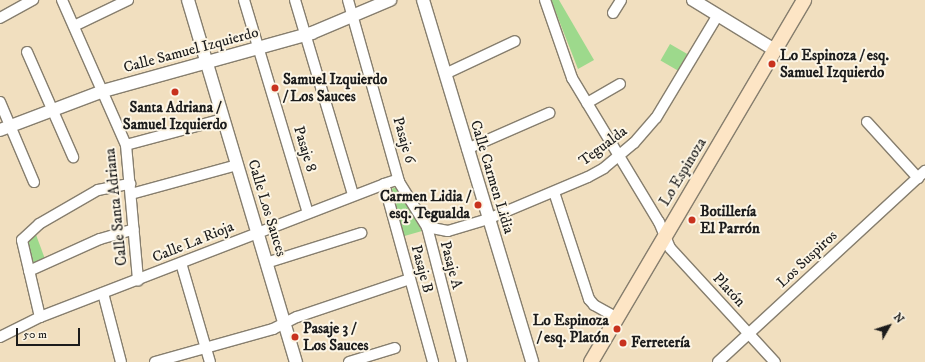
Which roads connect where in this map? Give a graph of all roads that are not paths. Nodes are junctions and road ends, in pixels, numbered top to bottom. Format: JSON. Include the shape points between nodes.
{"nodes":[{"id":1,"x":33,"y":0,"type":"edge"},
{"id":2,"x":62,"y":0,"type":"edge"},
{"id":3,"x":128,"y":0,"type":"edge"},
{"id":4,"x":188,"y":0,"type":"edge"},
{"id":5,"x":244,"y":0,"type":"edge"},
{"id":6,"x":295,"y":0,"type":"edge"},
{"id":7,"x":348,"y":0,"type":"edge"},
{"id":8,"x":390,"y":0,"type":"edge"},
{"id":9,"x":422,"y":0,"type":"edge"},
{"id":10,"x":545,"y":0,"type":"edge"},
{"id":11,"x":622,"y":0,"type":"edge"},
{"id":12,"x":693,"y":0,"type":"edge"},
{"id":13,"x":804,"y":0,"type":"edge"},
{"id":14,"x":614,"y":13,"type":"dead end"},
{"id":15,"x":352,"y":16,"type":"junction"},
{"id":16,"x":718,"y":16,"type":"junction"},
{"id":17,"x":0,"y":18,"type":"edge"},
{"id":18,"x":74,"y":26,"type":"junction"},
{"id":19,"x":306,"y":35,"type":"junction"},
{"id":20,"x":515,"y":41,"type":"dead end"},
{"id":21,"x":259,"y":48,"type":"junction"},
{"id":22,"x":775,"y":50,"type":"junction"},
{"id":23,"x":27,"y":52,"type":"dead end"},
{"id":24,"x":207,"y":63,"type":"junction"},
{"id":25,"x":445,"y":74,"type":"junction"},
{"id":26,"x":620,"y":84,"type":"dead end"},
{"id":27,"x":103,"y":91,"type":"junction"},
{"id":28,"x":0,"y":102,"type":"edge"},
{"id":29,"x":587,"y":103,"type":"junction"},
{"id":30,"x":52,"y":110,"type":"junction"},
{"id":31,"x":549,"y":113,"type":"dead end"},
{"id":32,"x":223,"y":119,"type":"junction"},
{"id":33,"x":867,"y":122,"type":"dead end"},
{"id":34,"x":5,"y":128,"type":"edge"},
{"id":35,"x":126,"y":146,"type":"junction"},
{"id":36,"x":467,"y":149,"type":"junction"},
{"id":37,"x":619,"y":156,"type":"junction"},
{"id":38,"x":72,"y":157,"type":"dead end"},
{"id":39,"x":237,"y":165,"type":"junction"},
{"id":40,"x":921,"y":174,"type":"edge"},
{"id":41,"x":34,"y":182,"type":"dead end"},
{"id":42,"x":399,"y":182,"type":"junction"},
{"id":43,"x":384,"y":184,"type":"junction"},
{"id":44,"x":131,"y":189,"type":"junction"},
{"id":45,"x":554,"y":192,"type":"junction"},
{"id":46,"x":354,"y":195,"type":"junction"},
{"id":47,"x":308,"y":213,"type":"junction"},
{"id":48,"x":488,"y":219,"type":"junction"},
{"id":49,"x":427,"y":227,"type":"junction"},
{"id":50,"x":134,"y":229,"type":"junction"},
{"id":51,"x":257,"y":233,"type":"junction"},
{"id":52,"x":361,"y":233,"type":"dead end"},
{"id":53,"x":665,"y":236,"type":"junction"},
{"id":54,"x":181,"y":263,"type":"junction"},
{"id":55,"x":266,"y":263,"type":"junction"},
{"id":56,"x":29,"y":271,"type":"junction"},
{"id":57,"x":410,"y":279,"type":"junction"},
{"id":58,"x":138,"y":280,"type":"junction"},
{"id":59,"x":103,"y":294,"type":"junction"},
{"id":60,"x":40,"y":317,"type":"junction"},
{"id":61,"x":617,"y":318,"type":"junction"},
{"id":62,"x":284,"y":323,"type":"junction"},
{"id":63,"x":748,"y":333,"type":"junction"},
{"id":64,"x":0,"y":337,"type":"edge"},
{"id":65,"x":206,"y":348,"type":"junction"},
{"id":66,"x":395,"y":348,"type":"dead end"},
{"id":67,"x":121,"y":362,"type":"edge"},
{"id":68,"x":155,"y":362,"type":"edge"},
{"id":69,"x":210,"y":362,"type":"edge"},
{"id":70,"x":296,"y":362,"type":"edge"},
{"id":71,"x":348,"y":362,"type":"edge"},
{"id":72,"x":433,"y":362,"type":"edge"},
{"id":73,"x":462,"y":362,"type":"edge"},
{"id":74,"x":532,"y":362,"type":"edge"},
{"id":75,"x":591,"y":362,"type":"edge"},
{"id":76,"x":718,"y":362,"type":"edge"},
{"id":77,"x":775,"y":362,"type":"edge"}],
"edges":[{"from":1,"to":17,"type":"street"},
{"from":2,"to":18,"type":"street","name":"Calle Santa Adriana"},
{"from":3,"to":18,"type":"street"},
{"from":4,"to":24,"type":"street","name":"Calle Los Sauces"},
{"from":5,"to":21,"type":"street","name":"Pasaje 8"},
{"from":6,"to":19,"type":"street"},
{"from":7,"to":15,"type":"street","name":"Pasaje 6"},
{"from":8,"to":15,"type":"street","name":"Calle Samuel Izquierdo"},
{"from":9,"to":25,"type":"street","name":"Calle Carmen Lidia"},
{"from":10,"to":29,"type":"street","name":"Platón","via":[[570,72]]},
{"from":11,"to":14,"type":"street"},
{"from":12,"to":16,"type":"street"},
{"from":13,"to":22,"type":"main road","name":"Lo Espinoza"},
{"from":15,"to":19,"type":"street","name":"Calle Samuel Izquierdo"},
{"from":15,"to":42,"type":"street","name":"Pasaje 6"},
{"from":16,"to":22,"type":"street"},
{"from":16,"to":37,"type":"street","name":"Tegualda","via":[[656,118]]},
{"from":18,"to":27,"type":"street","name":"Calle Santa Adriana"},
{"from":19,"to":21,"type":"street","name":"Calle Samuel Izquierdo"},
{"from":19,"to":46,"type":"street"},
{"from":20,"to":25,"type":"street"},
{"from":21,"to":24,"type":"street","name":"Calle Samuel Izquierdo"},
{"from":21,"to":47,"type":"street","name":"Pasaje 8"},
{"from":22,"to":53,"type":"main road","name":"Lo Espinoza"},
{"from":23,"to":30,"type":"street"},
{"from":24,"to":27,"type":"street","name":"Calle Samuel Izquierdo"},
{"from":24,"to":32,"type":"street","name":"Calle Los Sauces"},
{"from":25,"to":36,"type":"street","name":"Calle Carmen Lidia"},
{"from":26,"to":29,"type":"street"},
{"from":27,"to":30,"type":"street","name":"Calle Samuel Izquierdo"},
{"from":27,"to":35,"type":"street","name":"Calle Santa Adriana"},
{"from":28,"to":34,"type":"street"},
{"from":29,"to":37,"type":"street","name":"Platón"},
{"from":30,"to":34,"type":"street","name":"Calle Samuel Izquierdo"},
{"from":30,"to":38,"type":"street"},
{"from":31,"to":36,"type":"street"},
{"from":32,"to":35,"type":"street"},
{"from":32,"to":39,"type":"street","name":"Calle Los Sauces"},
{"from":33,"to":40,"type":"street","name":"Los Suspiros"},
{"from":34,"to":41,"type":"street"},
{"from":35,"to":44,"type":"street","name":"Calle Santa Adriana"},
{"from":36,"to":48,"type":"street","name":"Calle Carmen Lidia"},
{"from":37,"to":45,"type":"street","name":"Tegualda","via":[[594,174]]},
{"from":37,"to":53,"type":"street","name":"Platón"},
{"from":39,"to":44,"type":"street"},
{"from":39,"to":51,"type":"street","name":"Calle Los Sauces"},
{"from":40,"to":63,"type":"street","name":"Los Suspiros"},
{"from":42,"to":43,"type":"street","name":"Calle La Rioja","via":[[396,180]]},
{"from":42,"to":49,"type":"street","name":"Pasaje A"},
{"from":43,"to":46,"type":"street","name":"Calle La Rioja"},
{"from":43,"to":57,"type":"street","name":"Pasaje B"},
{"from":44,"to":50,"type":"street","name":"Calle Santa Adriana"},
{"from":44,"to":56,"type":"street","via":[[98,190],[39,224],[22,240]]},
{"from":45,"to":48,"type":"street","name":"Tegualda"},
{"from":45,"to":61,"type":"street","via":[[589,299]]},
{"from":46,"to":47,"type":"street","name":"Calle La Rioja"},
{"from":47,"to":51,"type":"street","name":"Calle La Rioja"},
{"from":48,"to":49,"type":"street","name":"Tegualda","via":[[448,231]]},
{"from":48,"to":74,"type":"street","name":"Calle Carmen Lidia"},
{"from":49,"to":73,"type":"street","name":"Pasaje A"},
{"from":50,"to":56,"type":"street","via":[[100,239]]},
{"from":50,"to":58,"type":"street","name":"Calle Santa Adriana"},
{"from":51,"to":54,"type":"street","name":"Calle La Rioja"},
{"from":51,"to":55,"type":"street","name":"Calle Los Sauces"},
{"from":52,"to":55,"type":"street"},
{"from":53,"to":61,"type":"main road","name":"Lo Espinoza"},
{"from":53,"to":63,"type":"street","name":"Platón","via":[[670,248]]},
{"from":54,"to":58,"type":"street","name":"Calle La Rioja"},
{"from":54,"to":65,"type":"street"},
{"from":55,"to":62,"type":"street","name":"Calle Los Sauces"},
{"from":56,"to":60,"type":"street"},
{"from":57,"to":62,"type":"street"},
{"from":57,"to":72,"type":"street","name":"Pasaje B"},
{"from":58,"to":59,"type":"street","name":"Calle La Rioja"},
{"from":59,"to":60,"type":"street","name":"Calle La Rioja"},
{"from":59,"to":67,"type":"street"},
{"from":60,"to":64,"type":"street","name":"Calle La Rioja"},
{"from":61,"to":75,"type":"main road","name":"Lo Espinoza"},
{"from":62,"to":65,"type":"street","via":[[273,329]]},
{"from":62,"to":70,"type":"street","name":"Calle Los Sauces"},
{"from":63,"to":76,"type":"street","name":"Los Suspiros"},
{"from":63,"to":77,"type":"street","name":"Platón"},
{"from":65,"to":68,"type":"street"},
{"from":65,"to":69,"type":"street"},
{"from":66,"to":71,"type":"street"}]}
